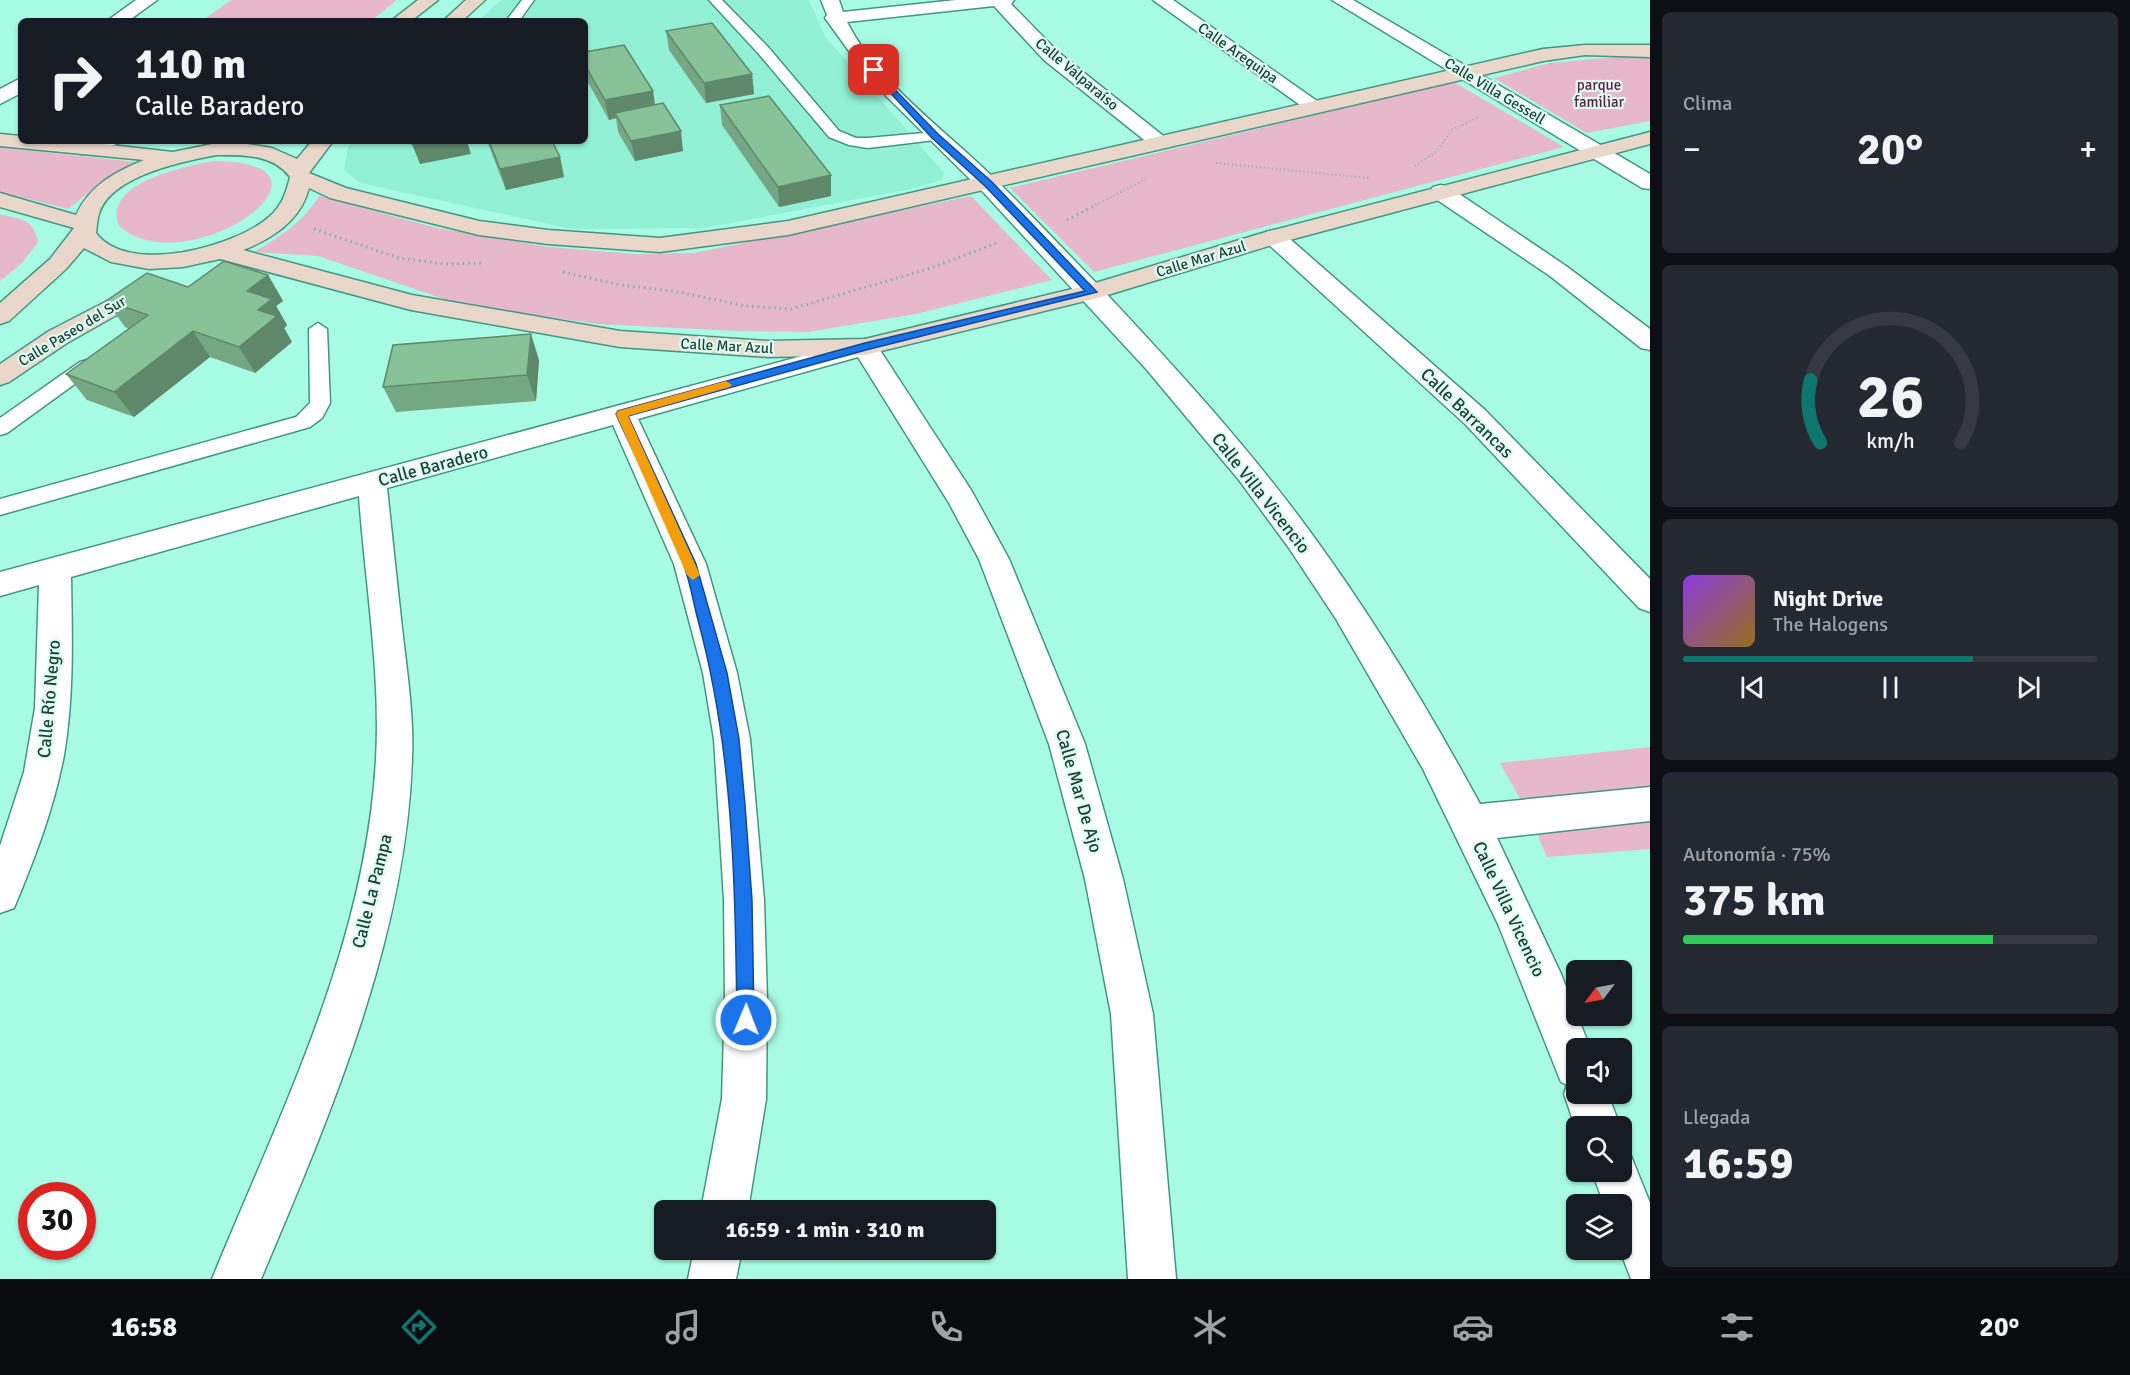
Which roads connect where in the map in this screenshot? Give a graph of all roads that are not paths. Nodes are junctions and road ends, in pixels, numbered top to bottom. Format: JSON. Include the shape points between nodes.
{"nodes":[{"id":1,"x":148,"y":0,"type":"edge"},
{"id":2,"x":429,"y":0,"type":"edge"},
{"id":3,"x":476,"y":0,"type":"edge"},
{"id":4,"x":528,"y":0,"type":"edge"},
{"id":5,"x":716,"y":0,"type":"edge"},
{"id":6,"x":999,"y":0,"type":"edge"},
{"id":7,"x":1005,"y":0,"type":"edge"},
{"id":8,"x":1162,"y":0,"type":"edge"},
{"id":9,"x":1341,"y":0,"type":"edge"},
{"id":10,"x":832,"y":9,"type":"edge"},
{"id":11,"x":121,"y":18,"type":"edge"},
{"id":12,"x":404,"y":18,"type":"edge"},
{"id":13,"x":455,"y":18,"type":"edge"},
{"id":14,"x":514,"y":18,"type":"edge"},
{"id":15,"x":1650,"y":51,"type":"edge"},
{"id":16,"x":1462,"y":71,"type":"junction"},
{"id":17,"x":18,"y":86,"type":"edge"},
{"id":18,"x":0,"y":98,"type":"edge"},
{"id":19,"x":1314,"y":106,"type":"junction"},
{"id":20,"x":935,"y":136,"type":"junction"},
{"id":21,"x":1650,"y":138,"type":"edge"},
{"id":22,"x":0,"y":140,"type":"edge"},
{"id":23,"x":18,"y":142,"type":"edge"},
{"id":24,"x":1160,"y":142,"type":"junction"},
{"id":25,"x":36,"y":144,"type":"edge"},
{"id":26,"x":100,"y":144,"type":"edge"},
{"id":27,"x":205,"y":144,"type":"edge"},
{"id":28,"x":321,"y":144,"type":"edge"},
{"id":29,"x":81,"y":149,"type":"junction"},
{"id":30,"x":1596,"y":151,"type":"junction"},
{"id":31,"x":181,"y":155,"type":"junction"},
{"id":32,"x":300,"y":174,"type":"junction"},
{"id":33,"x":1650,"y":183,"type":"edge"},
{"id":34,"x":988,"y":184,"type":"junction"},
{"id":35,"x":1441,"y":192,"type":"junction"},
{"id":36,"x":0,"y":200,"type":"edge"},
{"id":37,"x":84,"y":228,"type":"junction"},
{"id":38,"x":1274,"y":237,"type":"junction"},
{"id":39,"x":214,"y":253,"type":"junction"},
{"id":40,"x":1092,"y":292,"type":"junction"},
{"id":41,"x":0,"y":316,"type":"edge"},
{"id":42,"x":318,"y":329,"type":"dead end"},
{"id":43,"x":1650,"y":342,"type":"edge"},
{"id":44,"x":865,"y":347,"type":"junction"},
{"id":45,"x":87,"y":366,"type":"edge"},
{"id":46,"x":0,"y":376,"type":"edge"},
{"id":47,"x":622,"y":414,"type":"junction"},
{"id":48,"x":0,"y":428,"type":"edge"},
{"id":49,"x":372,"y":482,"type":"junction"},
{"id":50,"x":0,"y":507,"type":"edge"},
{"id":51,"x":55,"y":569,"type":"junction"},
{"id":52,"x":0,"y":584,"type":"edge"},
{"id":53,"x":1650,"y":599,"type":"edge"},
{"id":54,"x":1650,"y":804,"type":"edge"},
{"id":55,"x":1469,"y":823,"type":"junction"},
{"id":56,"x":0,"y":894,"type":"edge"},
{"id":57,"x":1566,"y":1040,"type":"edge"},
{"id":58,"x":1619,"y":1182,"type":"edge"},
{"id":59,"x":727,"y":1200,"type":"edge"},
{"id":60,"x":716,"y":1260,"type":"edge"},
{"id":61,"x":1650,"y":1266,"type":"edge"},
{"id":62,"x":236,"y":1279,"type":"edge"},
{"id":63,"x":712,"y":1279,"type":"edge"},
{"id":64,"x":1152,"y":1279,"type":"edge"}],
"edges":[{"from":1,"to":11,"type":"street"},
{"from":2,"to":12,"type":"street"},
{"from":3,"to":13,"type":"street"},
{"from":4,"to":14,"type":"lane"},
{"from":5,"to":20,"type":"lane","via":[[834,134],[854,142]]},
{"from":6,"to":7,"type":"street"},
{"from":6,"to":10,"type":"street"},
{"from":6,"to":24,"type":"street","name":"Calle Valparaíso","via":[[1051,56]]},
{"from":8,"to":19,"type":"street","name":"Calle Arequipa"},
{"from":9,"to":16,"type":"street","name":"Calle Villa Gessell"},
{"from":10,"to":20,"type":"street","name":"Calle Villa Vicencio","via":[[858,54]]},
{"from":15,"to":16,"type":"street","via":[[1564,52]]},
{"from":16,"to":19,"type":"street"},
{"from":16,"to":30,"type":"street","name":"Calle Villa Gessell"},
{"from":17,"to":18,"type":"street"},
{"from":19,"to":24,"type":"street"},
{"from":20,"to":34,"type":"street","name":"Calle Villa Vicencio"},
{"from":21,"to":30,"type":"street","name":"Calle Mar Azul"},
{"from":22,"to":23,"type":"street"},
{"from":24,"to":34,"type":"street"},
{"from":25,"to":29,"type":"street"},
{"from":26,"to":29,"type":"lane"},
{"from":27,"to":31,"type":"street"},
{"from":28,"to":32,"type":"street"},
{"from":29,"to":31,"type":"street"},
{"from":30,"to":33,"type":"street","name":"Calle Villa Gessell"},
{"from":30,"to":35,"type":"street","name":"Calle Mar Azul"},
{"from":31,"to":32,"type":"street","via":[[217,149],[261,152],[287,161]]},
{"from":31,"to":37,"type":"street","via":[[116,182],[86,212]]},
{"from":32,"to":34,"type":"street","via":[[338,193],[479,228],[660,245],[788,228]]},
{"from":32,"to":39,"type":"street","via":[[302,191],[280,220],[259,234]]},
{"from":34,"to":40,"type":"street","name":"Calle Villa Vicencio"},
{"from":35,"to":38,"type":"street","name":"Calle Mar Azul"},
{"from":35,"to":43,"type":"street","via":[[1558,271]]},
{"from":36,"to":37,"type":"street"},
{"from":37,"to":39,"type":"street","via":[[96,247],[117,257],[168,262]]},
{"from":37,"to":41,"type":"street","via":[[58,264]]},
{"from":38,"to":40,"type":"street","name":"Calle Mar Azul"},
{"from":38,"to":53,"type":"street","name":"Calle Barrancas","via":[[1475,417]]},
{"from":39,"to":44,"type":"street","name":"Calle Mar Azul","via":[[411,302],[578,333],[757,349]]},
{"from":39,"to":46,"type":"street","name":"Calle Paseo del Sur","via":[[58,337]]},
{"from":40,"to":44,"type":"street","name":"Calle Mar Azul"},
{"from":40,"to":55,"type":"street","name":"Calle Villa Vicencio","via":[[1286,521],[1369,641]]},
{"from":42,"to":50,"type":"lane","via":[[320,403],[303,422]]},
{"from":44,"to":47,"type":"street","name":"Calle Baradero"},
{"from":44,"to":64,"type":"street","name":"Calle Mar De Ajo","via":[[961,498],[994,559],[1067,744],[1104,879],[1132,1014]]},
{"from":45,"to":48,"type":"lane"},
{"from":47,"to":49,"type":"street","name":"Calle Baradero"},
{"from":47,"to":59,"type":"street","via":[[690,564],[720,673],[732,739],[744,900],[746,1000],[744,1099]]},
{"from":49,"to":51,"type":"street","name":"Calle Baradero"},
{"from":49,"to":62,"type":"street","name":"Calle La Pampa","via":[[391,682],[394,760],[387,843],[337,1028],[278,1184]]},
{"from":51,"to":52,"type":"street","name":"Calle Baradero"},
{"from":51,"to":56,"type":"street","name":"Calle Río Negro","via":[[46,753],[31,814]]},
{"from":54,"to":55,"type":"street"},
{"from":55,"to":57,"type":"street","name":"Calle Villa Vicencio","via":[[1550,996]]},
{"from":58,"to":61,"type":"street"},
{"from":60,"to":63,"type":"street"}]}
